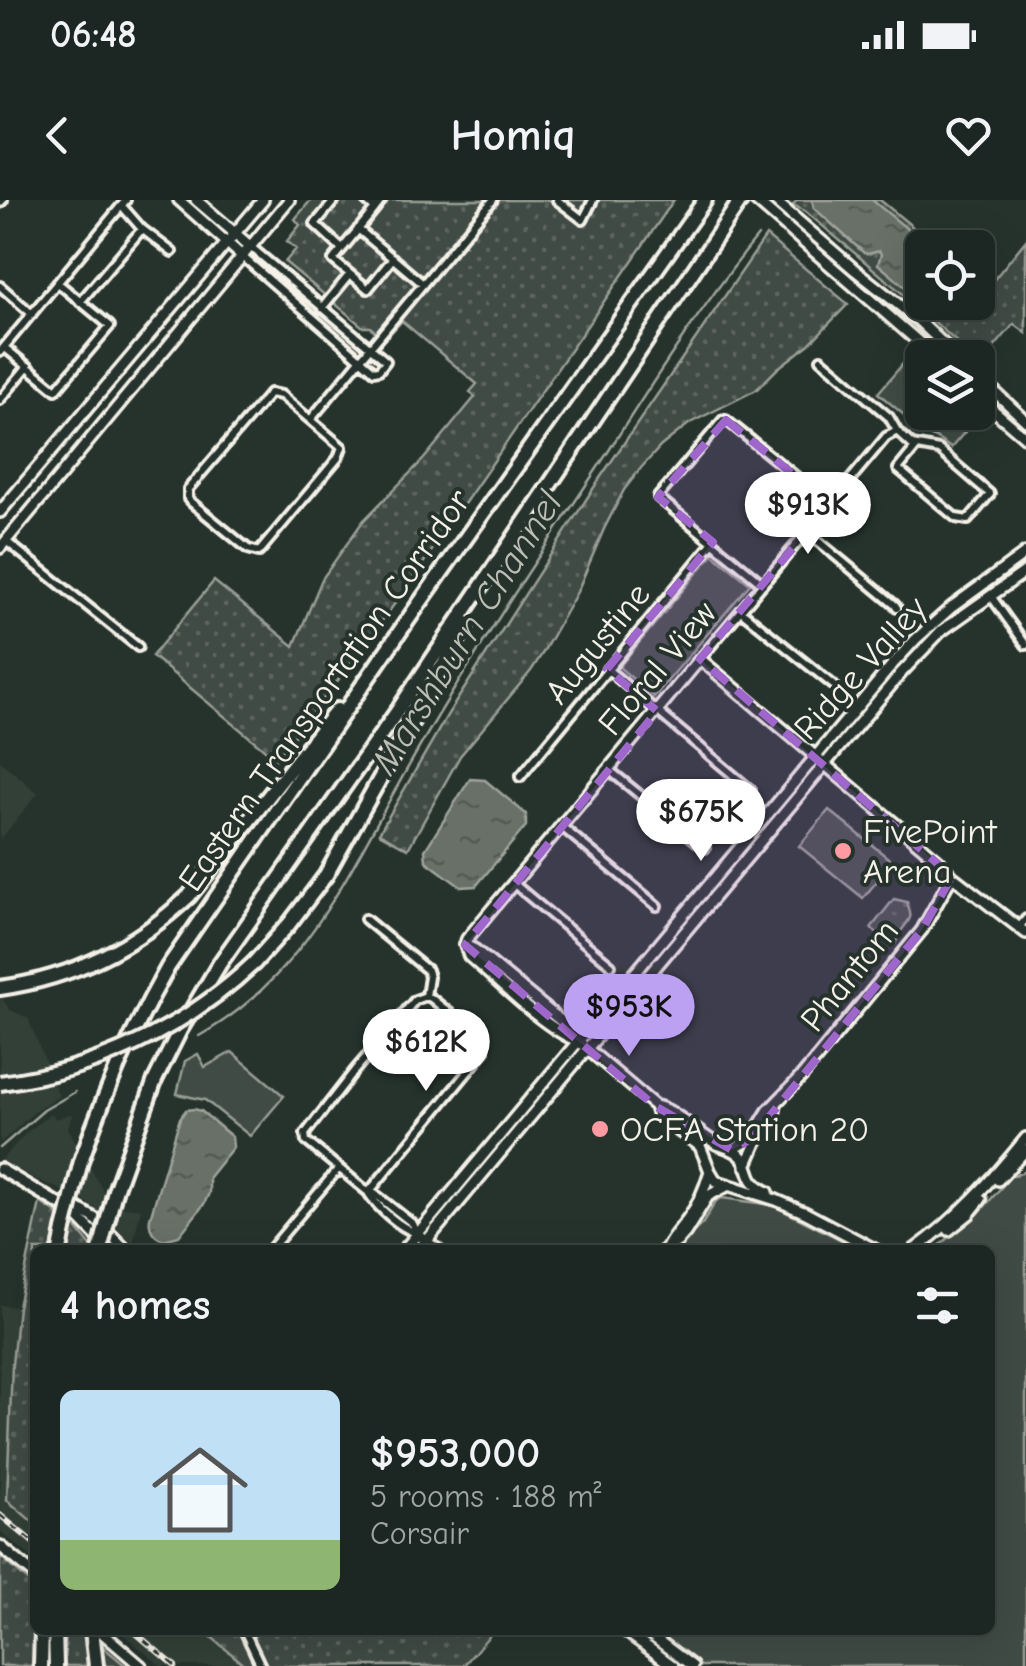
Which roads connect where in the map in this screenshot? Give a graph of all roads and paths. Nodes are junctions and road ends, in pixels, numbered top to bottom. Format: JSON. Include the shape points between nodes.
{"nodes":[{"id":1,"x":179,"y":200,"type":"edge"},
{"id":2,"x":196,"y":200,"type":"edge"},
{"id":3,"x":262,"y":200,"type":"edge"},
{"id":4,"x":289,"y":200,"type":"edge"},
{"id":5,"x":335,"y":200,"type":"edge"},
{"id":6,"x":365,"y":200,"type":"edge"},
{"id":7,"x":382,"y":200,"type":"edge"},
{"id":8,"x":493,"y":200,"type":"edge"},
{"id":9,"x":557,"y":200,"type":"edge"},
{"id":10,"x":593,"y":200,"type":"edge"},
{"id":11,"x":705,"y":200,"type":"edge"},
{"id":12,"x":741,"y":200,"type":"edge"},
{"id":13,"x":774,"y":200,"type":"edge"},
{"id":14,"x":124,"y":203,"type":"edge"},
{"id":15,"x":758,"y":203,"type":"edge"},
{"id":16,"x":375,"y":209,"type":"junction"},
{"id":17,"x":358,"y":228,"type":"junction"},
{"id":18,"x":142,"y":229,"type":"junction"},
{"id":19,"x":231,"y":237,"type":"junction"},
{"id":20,"x":251,"y":248,"type":"junction"},
{"id":21,"x":342,"y":248,"type":"junction"},
{"id":22,"x":172,"y":252,"type":"dead end"},
{"id":23,"x":243,"y":257,"type":"junction"},
{"id":24,"x":393,"y":258,"type":"junction"},
{"id":25,"x":350,"y":274,"type":"junction"},
{"id":26,"x":58,"y":283,"type":"junction"},
{"id":27,"x":423,"y":284,"type":"junction"},
{"id":28,"x":0,"y":286,"type":"edge"},
{"id":29,"x":80,"y":302,"type":"junction"},
{"id":30,"x":322,"y":308,"type":"junction"},
{"id":31,"x":32,"y":314,"type":"junction"},
{"id":32,"x":916,"y":340,"type":"edge"},
{"id":33,"x":939,"y":340,"type":"edge"},
{"id":34,"x":369,"y":348,"type":"junction"},
{"id":35,"x":2,"y":349,"type":"edge"},
{"id":36,"x":821,"y":359,"type":"dead end"},
{"id":37,"x":360,"y":360,"type":"junction"},
{"id":38,"x":28,"y":366,"type":"junction"},
{"id":39,"x":995,"y":392,"type":"edge"},
{"id":40,"x":0,"y":400,"type":"edge"},
{"id":41,"x":996,"y":415,"type":"joint"},
{"id":42,"x":1026,"y":418,"type":"edge"},
{"id":43,"x":311,"y":420,"type":"junction"},
{"id":44,"x":896,"y":431,"type":"junction"},
{"id":45,"x":1026,"y":438,"type":"edge"},
{"id":46,"x":1026,"y":446,"type":"edge"},
{"id":47,"x":916,"y":447,"type":"junction"},
{"id":48,"x":830,"y":504,"type":"junction"},
{"id":49,"x":0,"y":512,"type":"edge"},
{"id":50,"x":806,"y":532,"type":"junction"},
{"id":51,"x":2,"y":541,"type":"edge"},
{"id":52,"x":713,"y":542,"type":"junction"},
{"id":53,"x":510,"y":546,"type":"junction"},
{"id":54,"x":1026,"y":553,"type":"edge"},
{"id":55,"x":1026,"y":571,"type":"edge"},
{"id":56,"x":763,"y":584,"type":"junction"},
{"id":57,"x":992,"y":596,"type":"junction"},
{"id":58,"x":897,"y":608,"type":"dead end"},
{"id":59,"x":740,"y":611,"type":"junction"},
{"id":60,"x":1026,"y":645,"type":"edge"},
{"id":61,"x":138,"y":647,"type":"dead end"},
{"id":62,"x":700,"y":659,"type":"junction"},
{"id":63,"x":893,"y":664,"type":"junction"},
{"id":64,"x":607,"y":669,"type":"junction"},
{"id":65,"x":902,"y":672,"type":"junction"},
{"id":66,"x":364,"y":684,"type":"junction"},
{"id":67,"x":833,"y":685,"type":"dead end"},
{"id":68,"x":657,"y":711,"type":"junction"},
{"id":69,"x":819,"y":761,"type":"junction"},
{"id":70,"x":608,"y":769,"type":"junction"},
{"id":71,"x":520,"y":777,"type":"dead end"},
{"id":72,"x":751,"y":790,"type":"dead end"},
{"id":73,"x":561,"y":826,"type":"junction"},
{"id":74,"x":705,"y":848,"type":"dead end"},
{"id":75,"x":952,"y":876,"type":"junction"},
{"id":76,"x":513,"y":884,"type":"junction"},
{"id":77,"x":658,"y":906,"type":"dead end"},
{"id":78,"x":364,"y":918,"type":"dead end"},
{"id":79,"x":1024,"y":927,"type":"edge"},
{"id":80,"x":611,"y":965,"type":"dead end"},
{"id":81,"x":5,"y":987,"type":"edge"},
{"id":82,"x":426,"y":996,"type":"junction"},
{"id":83,"x":578,"y":1041,"type":"junction"},
{"id":84,"x":587,"y":1049,"type":"junction"},
{"id":85,"x":0,"y":1084,"type":"edge"},
{"id":86,"x":777,"y":1102,"type":"junction"},
{"id":87,"x":654,"y":1106,"type":"junction"},
{"id":88,"x":1026,"y":1138,"type":"edge"},
{"id":89,"x":729,"y":1149,"type":"junction"},
{"id":90,"x":1026,"y":1150,"type":"edge"},
{"id":91,"x":746,"y":1167,"type":"junction"},
{"id":92,"x":339,"y":1168,"type":"junction"},
{"id":93,"x":709,"y":1168,"type":"junction"},
{"id":94,"x":0,"y":1169,"type":"edge"},
{"id":95,"x":729,"y":1186,"type":"junction"},
{"id":96,"x":38,"y":1191,"type":"junction"},
{"id":97,"x":368,"y":1193,"type":"junction"},
{"id":98,"x":808,"y":1214,"type":"junction"},
{"id":99,"x":422,"y":1237,"type":"junction"},
{"id":100,"x":857,"y":1239,"type":"junction"},
{"id":101,"x":61,"y":1245,"type":"edge"},
{"id":102,"x":101,"y":1245,"type":"edge"},
{"id":103,"x":105,"y":1245,"type":"edge"},
{"id":104,"x":121,"y":1245,"type":"edge"},
{"id":105,"x":274,"y":1245,"type":"edge"},
{"id":106,"x":411,"y":1245,"type":"edge"},
{"id":107,"x":420,"y":1245,"type":"edge"},
{"id":108,"x":432,"y":1245,"type":"edge"},
{"id":109,"x":668,"y":1245,"type":"edge"},
{"id":110,"x":671,"y":1245,"type":"edge"},
{"id":111,"x":867,"y":1245,"type":"edge"},
{"id":112,"x":876,"y":1245,"type":"edge"},
{"id":113,"x":921,"y":1245,"type":"edge"},
{"id":114,"x":930,"y":1245,"type":"edge"},
{"id":115,"x":0,"y":1546,"type":"edge"},
{"id":116,"x":30,"y":1572,"type":"edge"},
{"id":117,"x":42,"y":1635,"type":"edge"},
{"id":118,"x":93,"y":1635,"type":"edge"},
{"id":119,"x":100,"y":1635,"type":"edge"},
{"id":120,"x":246,"y":1635,"type":"edge"},
{"id":121,"x":631,"y":1635,"type":"edge"},
{"id":122,"x":651,"y":1635,"type":"edge"},
{"id":123,"x":55,"y":1637,"type":"edge"},
{"id":124,"x":41,"y":1666,"type":"edge"},
{"id":125,"x":56,"y":1666,"type":"edge"},
{"id":126,"x":93,"y":1666,"type":"edge"},
{"id":127,"x":141,"y":1666,"type":"edge"},
{"id":128,"x":261,"y":1666,"type":"edge"},
{"id":129,"x":673,"y":1666,"type":"edge"},
{"id":130,"x":692,"y":1666,"type":"edge"}],
"edges":[{"from":1,"to":19,"type":"main road"},
{"from":2,"to":19,"type":"main road"},
{"from":3,"to":19,"type":"main road"},
{"from":4,"to":20,"type":"main road"},
{"from":5,"to":21,"type":"street","via":[[315,224]]},
{"from":6,"to":16,"type":"street"},
{"from":7,"to":16,"type":"street"},
{"from":8,"to":27,"type":"street"},
{"from":9,"to":10,"type":"street","via":[[582,220]]},
{"from":11,"to":66,"type":"highway","name":"Eastern Transportation Corridor"},
{"from":12,"to":53,"type":"highway","name":"Eastern Transportation Corridor"},
{"from":13,"to":33,"type":"main road"},
{"from":14,"to":18,"type":"street"},
{"from":14,"to":26,"type":"street"},
{"from":15,"to":32,"type":"main road"},
{"from":16,"to":17,"type":"street"},
{"from":17,"to":21,"type":"street"},
{"from":17,"to":24,"type":"street"},
{"from":18,"to":22,"type":"street"},
{"from":18,"to":29,"type":"street"},
{"from":19,"to":20,"type":"main road"},
{"from":19,"to":23,"type":"main road"},
{"from":19,"to":49,"type":"main road"},
{"from":20,"to":23,"type":"main road"},
{"from":20,"to":30,"type":"street"},
{"from":21,"to":25,"type":"street","via":[[333,260]]},
{"from":23,"to":37,"type":"street"},
{"from":23,"to":51,"type":"main road"},
{"from":24,"to":25,"type":"street","via":[[368,289]]},
{"from":24,"to":27,"type":"street"},
{"from":25,"to":30,"type":"street"},
{"from":26,"to":29,"type":"street"},
{"from":26,"to":31,"type":"street"},
{"from":27,"to":34,"type":"street"},
{"from":28,"to":31,"type":"street"},
{"from":29,"to":38,"type":"street","via":[[110,326],[56,390]]},
{"from":30,"to":34,"type":"street"},
{"from":31,"to":35,"type":"street"},
{"from":34,"to":37,"type":"street"},
{"from":34,"to":37,"type":"street","via":[[386,361],[374,371]]},
{"from":35,"to":38,"type":"street"},
{"from":36,"to":44,"type":"street","via":[[889,417]]},
{"from":37,"to":43,"type":"street"},
{"from":38,"to":40,"type":"street"},
{"from":39,"to":42,"type":"main road"},
{"from":41,"to":45,"type":"main road"},
{"from":41,"to":46,"type":"main road"},
{"from":43,"to":43,"type":"street","via":[[337,440],[342,454],[258,552],[188,499],[188,489],[270,393]]},
{"from":44,"to":47,"type":"street"},
{"from":44,"to":48,"type":"street","name":"Floral View"},
{"from":47,"to":47,"type":"street","via":[[939,450],[990,494],[968,520],[956,518],[898,469]]},
{"from":48,"to":50,"type":"street","name":"Floral View"},
{"from":48,"to":52,"type":"street","via":[[724,420],[658,498]]},
{"from":50,"to":56,"type":"street","name":"Floral View"},
{"from":50,"to":58,"type":"street"},
{"from":51,"to":61,"type":"street"},
{"from":52,"to":56,"type":"street"},
{"from":52,"to":64,"type":"street","name":"Augustine"},
{"from":53,"to":85,"type":"highway","bridge":true,"via":[[326,875],[254,963],[217,996],[136,1044]]},
{"from":53,"to":102,"type":"highway","name":"Eastern Transportation Corridor","bridge":true,"via":[[201,994],[155,1080]]},
{"from":54,"to":63,"type":"main road","name":"Ridge Valley","via":[[952,607]]},
{"from":55,"to":57,"type":"main road","name":"Ridge Valley"},
{"from":56,"to":59,"type":"street","name":"Floral View"},
{"from":57,"to":60,"type":"street"},
{"from":57,"to":65,"type":"main road","name":"Ridge Valley","via":[[941,631]]},
{"from":59,"to":62,"type":"street","name":"Floral View"},
{"from":59,"to":67,"type":"street"},
{"from":62,"to":68,"type":"main road","name":"Floral View"},
{"from":62,"to":69,"type":"main road"},
{"from":63,"to":65,"type":"main road"},
{"from":63,"to":69,"type":"main road","name":"Ridge Valley"},
{"from":64,"to":68,"type":"street"},
{"from":64,"to":71,"type":"street","name":"Augustine"},
{"from":65,"to":69,"type":"main road","name":"Ridge Valley"},
{"from":66,"to":81,"type":"highway","via":[[168,916],[89,965]]},
{"from":66,"to":101,"type":"highway","name":"Eastern Transportation Corridor","bridge":true,"via":[[168,967],[135,1026],[77,1174]]},
{"from":68,"to":70,"type":"main road","name":"Floral View"},
{"from":68,"to":72,"type":"street"},
{"from":69,"to":75,"type":"main road"},
{"from":69,"to":83,"type":"main road","name":"Ridge Valley"},
{"from":69,"to":84,"type":"main road","name":"Ridge Valley"},
{"from":70,"to":73,"type":"main road","name":"Floral View"},
{"from":70,"to":74,"type":"street"},
{"from":73,"to":76,"type":"main road","name":"Floral View"},
{"from":73,"to":77,"type":"street"},
{"from":75,"to":79,"type":"main road"},
{"from":75,"to":86,"type":"main road","name":"Phantom","via":[[922,930]]},
{"from":76,"to":80,"type":"street"},
{"from":76,"to":83,"type":"main road","name":"Floral View","via":[[467,939],[469,956]]},
{"from":78,"to":82,"type":"street","via":[[427,970]]},
{"from":82,"to":92,"type":"street","via":[[415,1000],[308,1128],[306,1141]]},
{"from":82,"to":97,"type":"street","via":[[482,1040],[484,1052]]},
{"from":83,"to":84,"type":"main road"},
{"from":83,"to":99,"type":"main road","name":"Ridge Valley"},
{"from":84,"to":87,"type":"main road"},
{"from":84,"to":99,"type":"main road","name":"Ridge Valley"},
{"from":86,"to":89,"type":"main road","name":"Phantom","via":[[751,1140]]},
{"from":86,"to":91,"type":"main road","name":"Phantom"},
{"from":87,"to":89,"type":"main road"},
{"from":87,"to":93,"type":"main road","via":[[700,1146]]},
{"from":88,"to":113,"type":"main road","via":[[969,1204]]},
{"from":89,"to":91,"type":"main road"},
{"from":89,"to":93,"type":"main road","via":[[714,1156]]},
{"from":90,"to":114,"type":"main road","via":[[969,1214]]},
{"from":91,"to":95,"type":"main road","via":[[743,1178]]},
{"from":91,"to":98,"type":"main road","via":[[754,1184]]},
{"from":92,"to":97,"type":"street"},
{"from":92,"to":105,"type":"street"},
{"from":93,"to":95,"type":"main road"},
{"from":93,"to":109,"type":"main road","via":[[702,1194]]},
{"from":94,"to":96,"type":"main road"},
{"from":95,"to":98,"type":"main road"},
{"from":95,"to":110,"type":"main road","via":[[708,1196]]},
{"from":96,"to":103,"type":"main road","via":[[74,1213]]},
{"from":96,"to":104,"type":"main road","via":[[94,1218]]},
{"from":97,"to":99,"type":"street","via":[[414,1224]]},
{"from":98,"to":100,"type":"main road"},
{"from":99,"to":106,"type":"main road","name":"Ridge Valley"},
{"from":99,"to":107,"type":"main road","name":"Ridge Valley"},
{"from":99,"to":108,"type":"main road"},
{"from":100,"to":111,"type":"main road"},
{"from":100,"to":112,"type":"main road"},
{"from":115,"to":116,"type":"main road"},
{"from":117,"to":124,"type":"highway"},
{"from":118,"to":126,"type":"highway"},
{"from":119,"to":127,"type":"main road"},
{"from":120,"to":128,"type":"street"},
{"from":121,"to":129,"type":"main road"},
{"from":122,"to":130,"type":"main road"},
{"from":123,"to":125,"type":"highway"}]}
